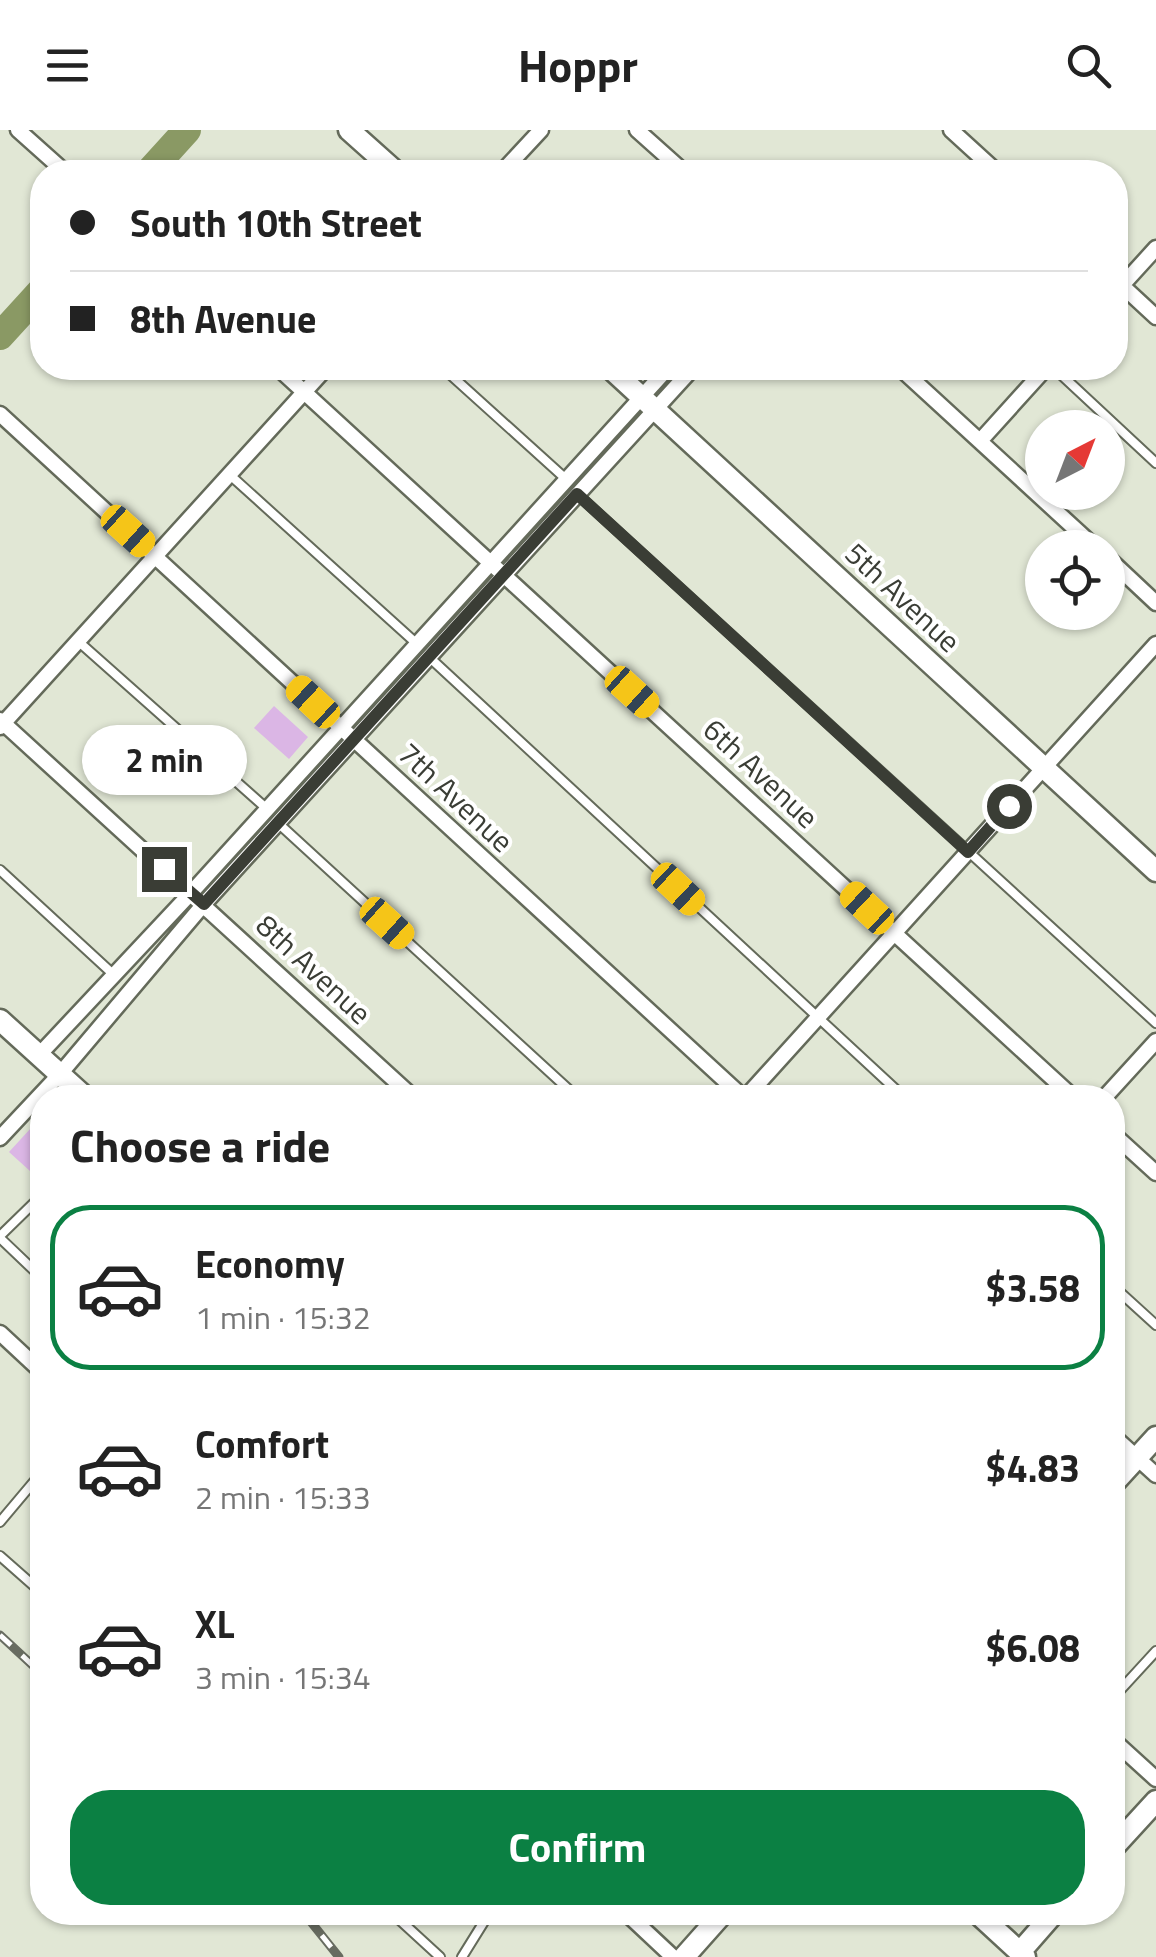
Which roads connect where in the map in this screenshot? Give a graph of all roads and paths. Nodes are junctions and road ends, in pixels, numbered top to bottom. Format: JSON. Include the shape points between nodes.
{"nodes":[{"id":1,"x":18,"y":130,"type":"edge"},
{"id":2,"x":349,"y":130,"type":"edge"},
{"id":3,"x":541,"y":130,"type":"edge"},
{"id":4,"x":637,"y":130,"type":"edge"},
{"id":5,"x":951,"y":130,"type":"edge"},
{"id":6,"x":52,"y":160,"type":"edge"},
{"id":7,"x":383,"y":160,"type":"edge"},
{"id":8,"x":513,"y":160,"type":"edge"},
{"id":9,"x":671,"y":160,"type":"edge"},
{"id":10,"x":985,"y":160,"type":"edge"},
{"id":11,"x":1156,"y":248,"type":"edge"},
{"id":12,"x":1128,"y":275,"type":"edge"},
{"id":13,"x":1128,"y":295,"type":"edge"},
{"id":14,"x":1156,"y":317,"type":"edge"},
{"id":15,"x":292,"y":380,"type":"edge"},
{"id":16,"x":315,"y":380,"type":"edge"},
{"id":17,"x":455,"y":380,"type":"edge"},
{"id":18,"x":623,"y":380,"type":"edge"},
{"id":19,"x":661,"y":380,"type":"edge"},
{"id":20,"x":677,"y":380,"type":"edge"},
{"id":21,"x":913,"y":380,"type":"edge"},
{"id":22,"x":1038,"y":380,"type":"edge"},
{"id":23,"x":1063,"y":380,"type":"edge"},
{"id":24,"x":304,"y":391,"type":"junction"},
{"id":25,"x":648,"y":402,"type":"junction"},
{"id":26,"x":0,"y":414,"type":"edge"},
{"id":27,"x":980,"y":441,"type":"junction"},
{"id":28,"x":1156,"y":463,"type":"edge"},
{"id":29,"x":228,"y":474,"type":"junction"},
{"id":30,"x":566,"y":480,"type":"junction"},
{"id":31,"x":577,"y":494,"type":"junction"},
{"id":32,"x":1076,"y":530,"type":"edge"},
{"id":33,"x":153,"y":554,"type":"junction"},
{"id":34,"x":490,"y":562,"type":"junction"},
{"id":35,"x":1125,"y":574,"type":"edge"},
{"id":36,"x":504,"y":575,"type":"junction"},
{"id":37,"x":1156,"y":603,"type":"edge"},
{"id":38,"x":76,"y":639,"type":"junction"},
{"id":39,"x":416,"y":644,"type":"junction"},
{"id":40,"x":1156,"y":644,"type":"edge"},
{"id":41,"x":429,"y":657,"type":"junction"},
{"id":42,"x":1,"y":723,"type":"edge"},
{"id":43,"x":340,"y":727,"type":"junction"},
{"id":44,"x":354,"y":740,"type":"junction"},
{"id":45,"x":1044,"y":767,"type":"junction"},
{"id":46,"x":266,"y":808,"type":"junction"},
{"id":47,"x":278,"y":823,"type":"junction"},
{"id":48,"x":968,"y":852,"type":"junction"},
{"id":49,"x":0,"y":870,"type":"edge"},
{"id":50,"x":1156,"y":870,"type":"edge"},
{"id":51,"x":190,"y":894,"type":"junction"},
{"id":52,"x":204,"y":904,"type":"junction"},
{"id":53,"x":894,"y":933,"type":"junction"},
{"id":54,"x":114,"y":976,"type":"junction"},
{"id":55,"x":817,"y":1018,"type":"junction"},
{"id":56,"x":0,"y":1020,"type":"edge"},
{"id":57,"x":1156,"y":1023,"type":"edge"},
{"id":58,"x":1156,"y":1040,"type":"edge"},
{"id":59,"x":39,"y":1055,"type":"junction"},
{"id":60,"x":60,"y":1074,"type":"junction"},
{"id":61,"x":50,"y":1085,"type":"edge"},
{"id":62,"x":72,"y":1085,"type":"edge"},
{"id":63,"x":400,"y":1085,"type":"edge"},
{"id":64,"x":564,"y":1085,"type":"edge"},
{"id":65,"x":730,"y":1085,"type":"edge"},
{"id":66,"x":756,"y":1085,"type":"edge"},
{"id":67,"x":892,"y":1085,"type":"edge"},
{"id":68,"x":1060,"y":1085,"type":"edge"},
{"id":69,"x":1116,"y":1085,"type":"edge"},
{"id":70,"x":30,"y":1106,"type":"edge"},
{"id":71,"x":0,"y":1138,"type":"edge"},
{"id":72,"x":1125,"y":1145,"type":"edge"},
{"id":73,"x":1156,"y":1172,"type":"edge"},
{"id":74,"x":30,"y":1207,"type":"edge"},
{"id":75,"x":0,"y":1237,"type":"edge"},
{"id":76,"x":30,"y":1266,"type":"edge"},
{"id":77,"x":1125,"y":1298,"type":"edge"},
{"id":78,"x":1156,"y":1325,"type":"edge"},
{"id":79,"x":0,"y":1333,"type":"edge"},
{"id":80,"x":30,"y":1361,"type":"edge"},
{"id":81,"x":1156,"y":1437,"type":"edge"},
{"id":82,"x":1125,"y":1447,"type":"edge"},
{"id":83,"x":1137,"y":1458,"type":"junction"},
{"id":84,"x":1125,"y":1471,"type":"edge"},
{"id":85,"x":1156,"y":1475,"type":"edge"},
{"id":86,"x":30,"y":1486,"type":"edge"},
{"id":87,"x":0,"y":1522,"type":"edge"},
{"id":88,"x":0,"y":1556,"type":"edge"},
{"id":89,"x":30,"y":1582,"type":"edge"},
{"id":90,"x":1156,"y":1651,"type":"edge"},
{"id":91,"x":1125,"y":1685,"type":"edge"},
{"id":92,"x":1125,"y":1751,"type":"edge"},
{"id":93,"x":1156,"y":1779,"type":"edge"},
{"id":94,"x":1156,"y":1801,"type":"edge"},
{"id":95,"x":1125,"y":1835,"type":"edge"},
{"id":96,"x":406,"y":1925,"type":"edge"},
{"id":97,"x":482,"y":1925,"type":"edge"},
{"id":98,"x":639,"y":1925,"type":"edge"},
{"id":99,"x":712,"y":1925,"type":"edge"},
{"id":100,"x":989,"y":1925,"type":"edge"},
{"id":101,"x":1044,"y":1925,"type":"edge"},
{"id":102,"x":1020,"y":1955,"type":"edge"},
{"id":103,"x":440,"y":1957,"type":"edge"},
{"id":104,"x":462,"y":1957,"type":"edge"},
{"id":105,"x":673,"y":1957,"type":"edge"},
{"id":106,"x":684,"y":1957,"type":"edge"}],
"edges":[{"from":1,"to":6,"type":"street"},
{"from":2,"to":7,"type":"street"},
{"from":3,"to":8,"type":"street"},
{"from":4,"to":9,"type":"street"},
{"from":5,"to":10,"type":"street"},
{"from":11,"to":12,"type":"street"},
{"from":13,"to":14,"type":"street"},
{"from":15,"to":24,"type":"street","name":"6th Avenue"},
{"from":16,"to":24,"type":"street"},
{"from":17,"to":30,"type":"lane"},
{"from":18,"to":25,"type":"street","name":"5th Avenue"},
{"from":19,"to":25,"type":"street"},
{"from":20,"to":25,"type":"street"},
{"from":21,"to":27,"type":"street"},
{"from":22,"to":27,"type":"street"},
{"from":23,"to":28,"type":"lane"},
{"from":24,"to":29,"type":"street"},
{"from":24,"to":34,"type":"street","name":"6th Avenue"},
{"from":25,"to":30,"type":"street"},
{"from":25,"to":31,"type":"street"},
{"from":25,"to":45,"type":"street","name":"5th Avenue"},
{"from":26,"to":33,"type":"street","name":"7th Avenue"},
{"from":27,"to":32,"type":"street"},
{"from":29,"to":33,"type":"street"},
{"from":29,"to":39,"type":"lane"},
{"from":30,"to":34,"type":"street"},
{"from":31,"to":36,"type":"street"},
{"from":31,"to":48,"type":"lane"},
{"from":33,"to":38,"type":"street"},
{"from":33,"to":43,"type":"street","name":"7th Avenue"},
{"from":34,"to":36,"type":"street","name":"6th Avenue"},
{"from":34,"to":39,"type":"street"},
{"from":35,"to":37,"type":"street"},
{"from":36,"to":41,"type":"street"},
{"from":36,"to":53,"type":"street","name":"6th Avenue"},
{"from":38,"to":42,"type":"street"},
{"from":38,"to":46,"type":"lane"},
{"from":39,"to":43,"type":"street"},
{"from":40,"to":45,"type":"street"},
{"from":41,"to":44,"type":"street"},
{"from":41,"to":55,"type":"lane"},
{"from":42,"to":51,"type":"street","name":"8th Avenue"},
{"from":43,"to":44,"type":"street","name":"7th Avenue"},
{"from":43,"to":46,"type":"street"},
{"from":44,"to":47,"type":"street"},
{"from":44,"to":65,"type":"street","name":"7th Avenue"},
{"from":45,"to":48,"type":"street"},
{"from":45,"to":50,"type":"street","name":"5th Avenue"},
{"from":46,"to":51,"type":"street"},
{"from":47,"to":52,"type":"street"},
{"from":47,"to":64,"type":"lane"},
{"from":48,"to":53,"type":"street"},
{"from":48,"to":57,"type":"lane"},
{"from":49,"to":54,"type":"lane"},
{"from":51,"to":52,"type":"street","name":"8th Avenue"},
{"from":51,"to":54,"type":"street"},
{"from":52,"to":60,"type":"street"},
{"from":52,"to":63,"type":"street","name":"8th Avenue"},
{"from":53,"to":55,"type":"street"},
{"from":53,"to":68,"type":"street","name":"6th Avenue"},
{"from":54,"to":59,"type":"street"},
{"from":55,"to":66,"type":"street"},
{"from":55,"to":67,"type":"lane"},
{"from":56,"to":59,"type":"street"},
{"from":58,"to":69,"type":"street"},
{"from":59,"to":60,"type":"street"},
{"from":60,"to":61,"type":"street"},
{"from":60,"to":62,"type":"street"},
{"from":70,"to":71,"type":"street"},
{"from":72,"to":73,"type":"street"},
{"from":74,"to":75,"type":"lane"},
{"from":75,"to":76,"type":"lane"},
{"from":77,"to":78,"type":"lane"},
{"from":79,"to":80,"type":"street"},
{"from":81,"to":83,"type":"street"},
{"from":82,"to":83,"type":"street"},
{"from":83,"to":84,"type":"street"},
{"from":83,"to":85,"type":"street"},
{"from":86,"to":87,"type":"lane"},
{"from":88,"to":89,"type":"lane"},
{"from":90,"to":91,"type":"lane"},
{"from":92,"to":93,"type":"street"},
{"from":94,"to":95,"type":"street"},
{"from":96,"to":103,"type":"lane"},
{"from":97,"to":104,"type":"lane"},
{"from":98,"to":105,"type":"street"},
{"from":99,"to":106,"type":"street"},
{"from":100,"to":102,"type":"street"},
{"from":101,"to":102,"type":"street"}]}
